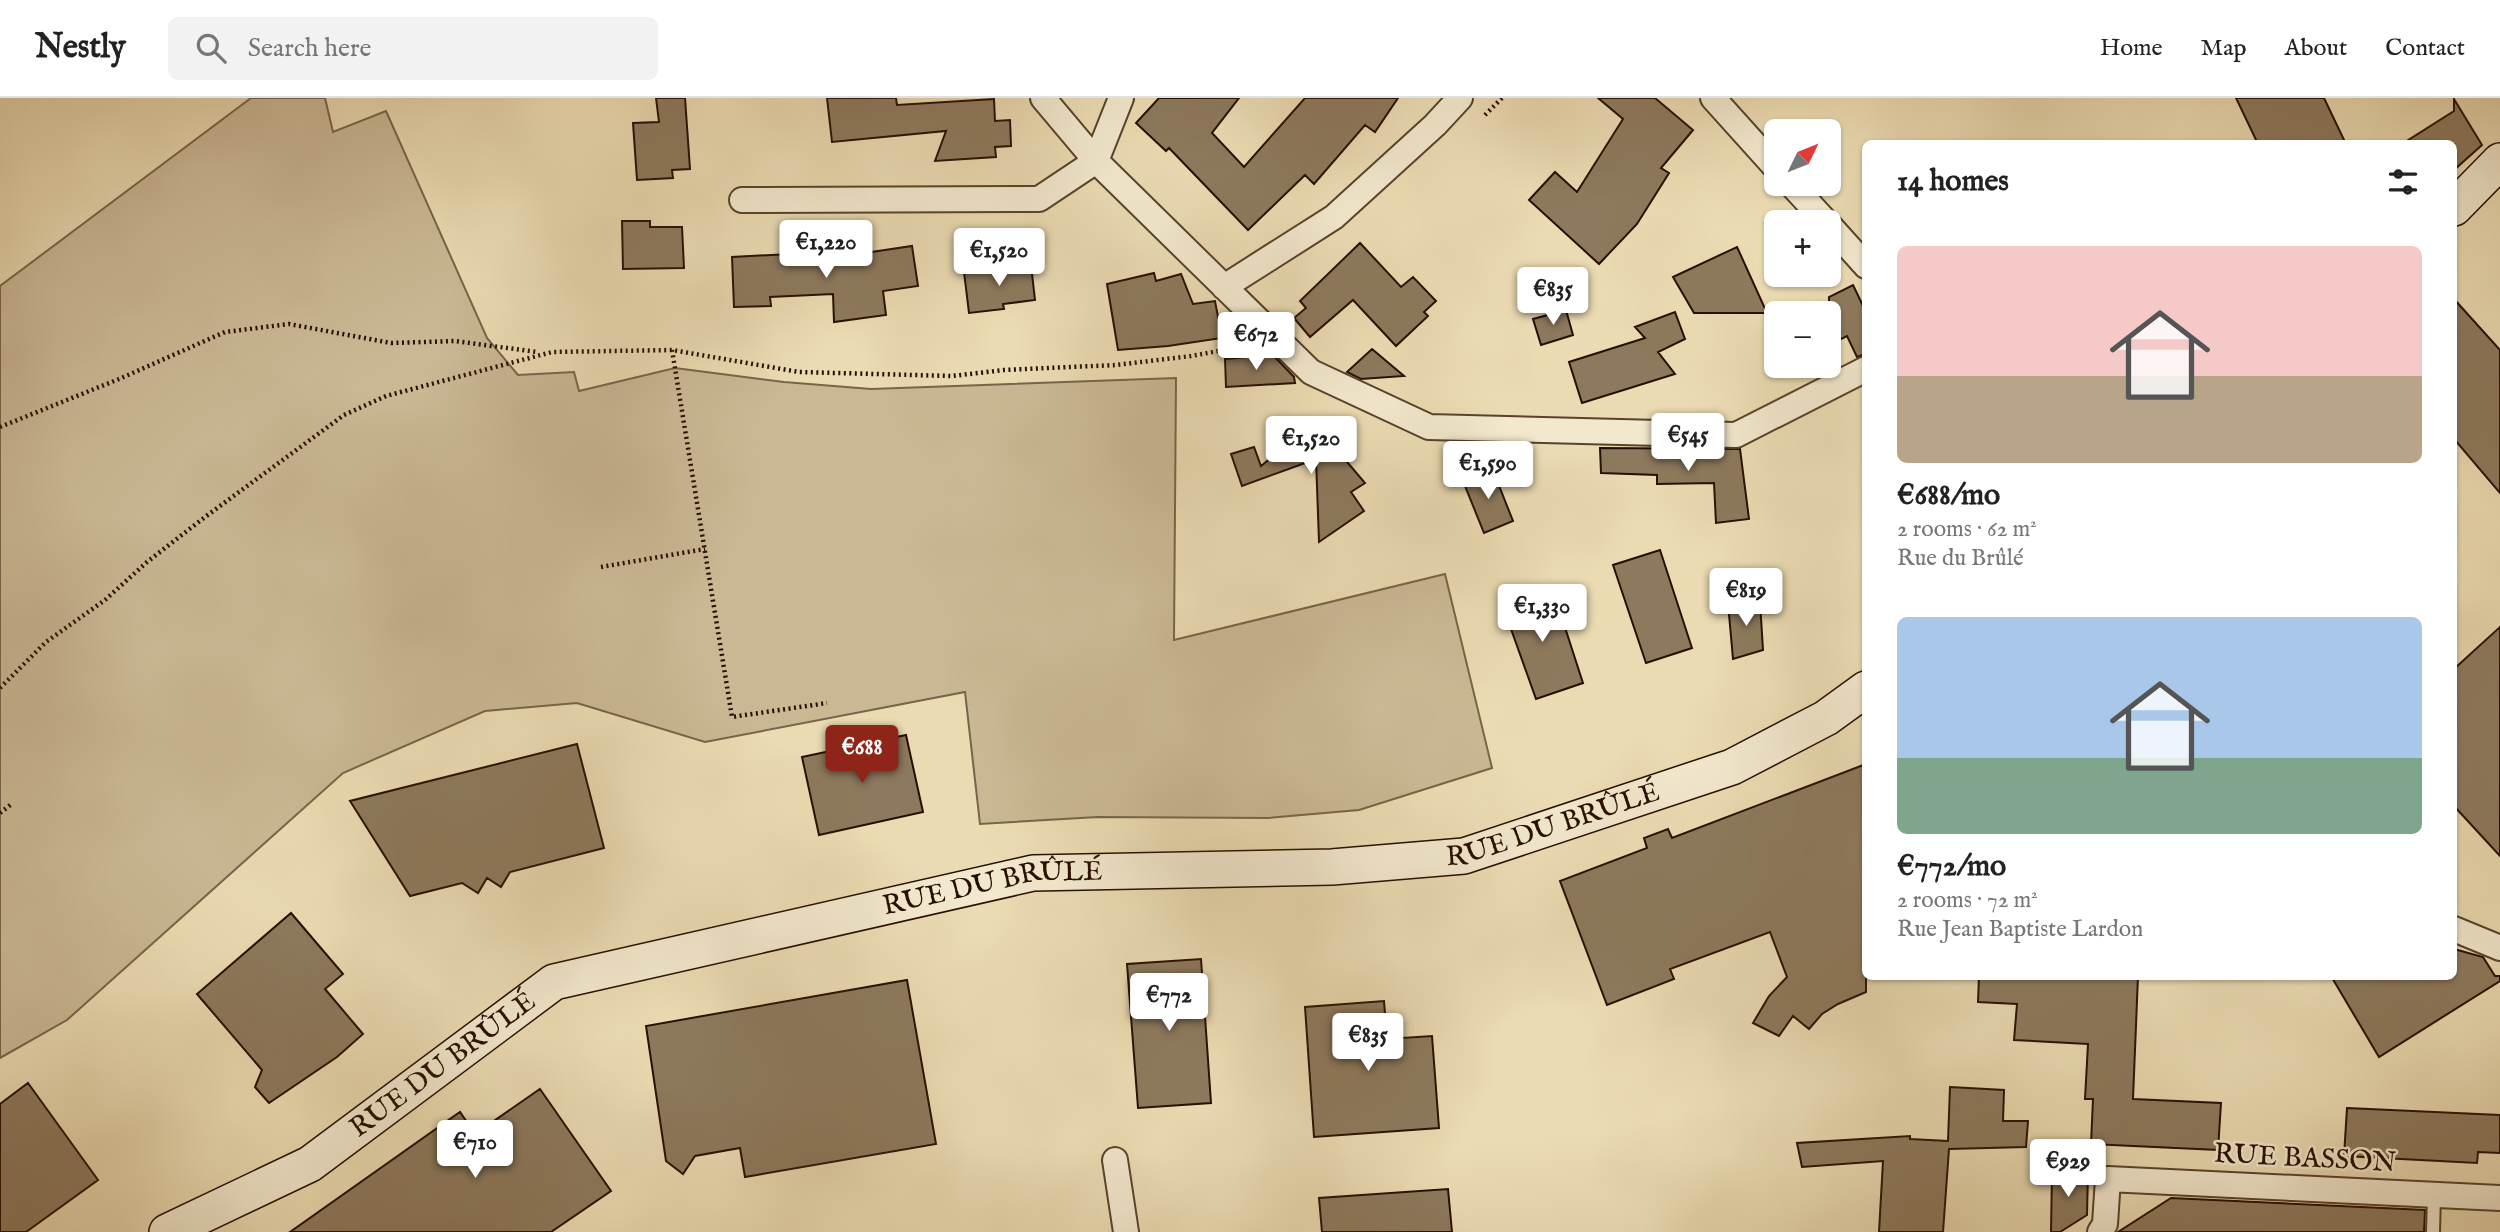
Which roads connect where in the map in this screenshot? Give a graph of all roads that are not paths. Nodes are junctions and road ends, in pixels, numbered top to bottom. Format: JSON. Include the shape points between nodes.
{"nodes":[{"id":1,"x":1043,"y":98,"type":"edge"},
{"id":2,"x":1121,"y":98,"type":"edge"},
{"id":3,"x":1460,"y":98,"type":"edge"},
{"id":4,"x":1713,"y":98,"type":"edge"},
{"id":5,"x":1764,"y":155,"type":"edge"},
{"id":6,"x":1096,"y":161,"type":"junction"},
{"id":7,"x":2500,"y":161,"type":"edge"},
{"id":8,"x":1802,"y":196,"type":"edge"},
{"id":9,"x":742,"y":200,"type":"dead end"},
{"id":10,"x":2457,"y":205,"type":"edge"},
{"id":11,"x":1814,"y":210,"type":"edge"},
{"id":12,"x":1841,"y":239,"type":"edge"},
{"id":13,"x":1862,"y":262,"type":"edge"},
{"id":14,"x":1224,"y":287,"type":"junction"},
{"id":15,"x":1862,"y":371,"type":"edge"},
{"id":16,"x":1862,"y":692,"type":"edge"},
{"id":17,"x":2457,"y":930,"type":"edge"},
{"id":18,"x":2500,"y":948,"type":"edge"},
{"id":19,"x":2064,"y":1152,"type":"dead end"},
{"id":20,"x":1115,"y":1160,"type":"dead end"},
{"id":21,"x":2108,"y":1179,"type":"junction"},
{"id":22,"x":2434,"y":1195,"type":"junction"},
{"id":23,"x":2500,"y":1198,"type":"edge"},
{"id":24,"x":167,"y":1232,"type":"edge"},
{"id":25,"x":1126,"y":1232,"type":"edge"},
{"id":26,"x":2100,"y":1232,"type":"edge"},
{"id":27,"x":2433,"y":1232,"type":"edge"}],
"edges":[{"from":1,"to":6,"type":"street"},
{"from":2,"to":6,"type":"street"},
{"from":3,"to":14,"type":"street","via":[[1335,217]]},
{"from":4,"to":5,"type":"street"},
{"from":6,"to":9,"type":"street","via":[[1039,199]]},
{"from":6,"to":14,"type":"street"},
{"from":7,"to":10,"type":"main road"},
{"from":8,"to":11,"type":"street"},
{"from":12,"to":13,"type":"street"},
{"from":14,"to":15,"type":"street","via":[[1311,372],[1429,427],[1736,435]]},
{"from":16,"to":24,"type":"main road","name":"RUE DU BRÛLÉ","via":[[1826,718],[1732,767],[1464,856],[1332,867],[1033,873],[554,982],[310,1164]]},
{"from":17,"to":18,"type":"street"},
{"from":19,"to":21,"type":"lane","via":[[2081,1155]]},
{"from":20,"to":25,"type":"street"},
{"from":21,"to":22,"type":"street","name":"RUE BASSON"},
{"from":21,"to":26,"type":"street","via":[[2105,1224]]},
{"from":22,"to":23,"type":"street","name":"RUE BASSON"},
{"from":22,"to":27,"type":"lane"}]}
